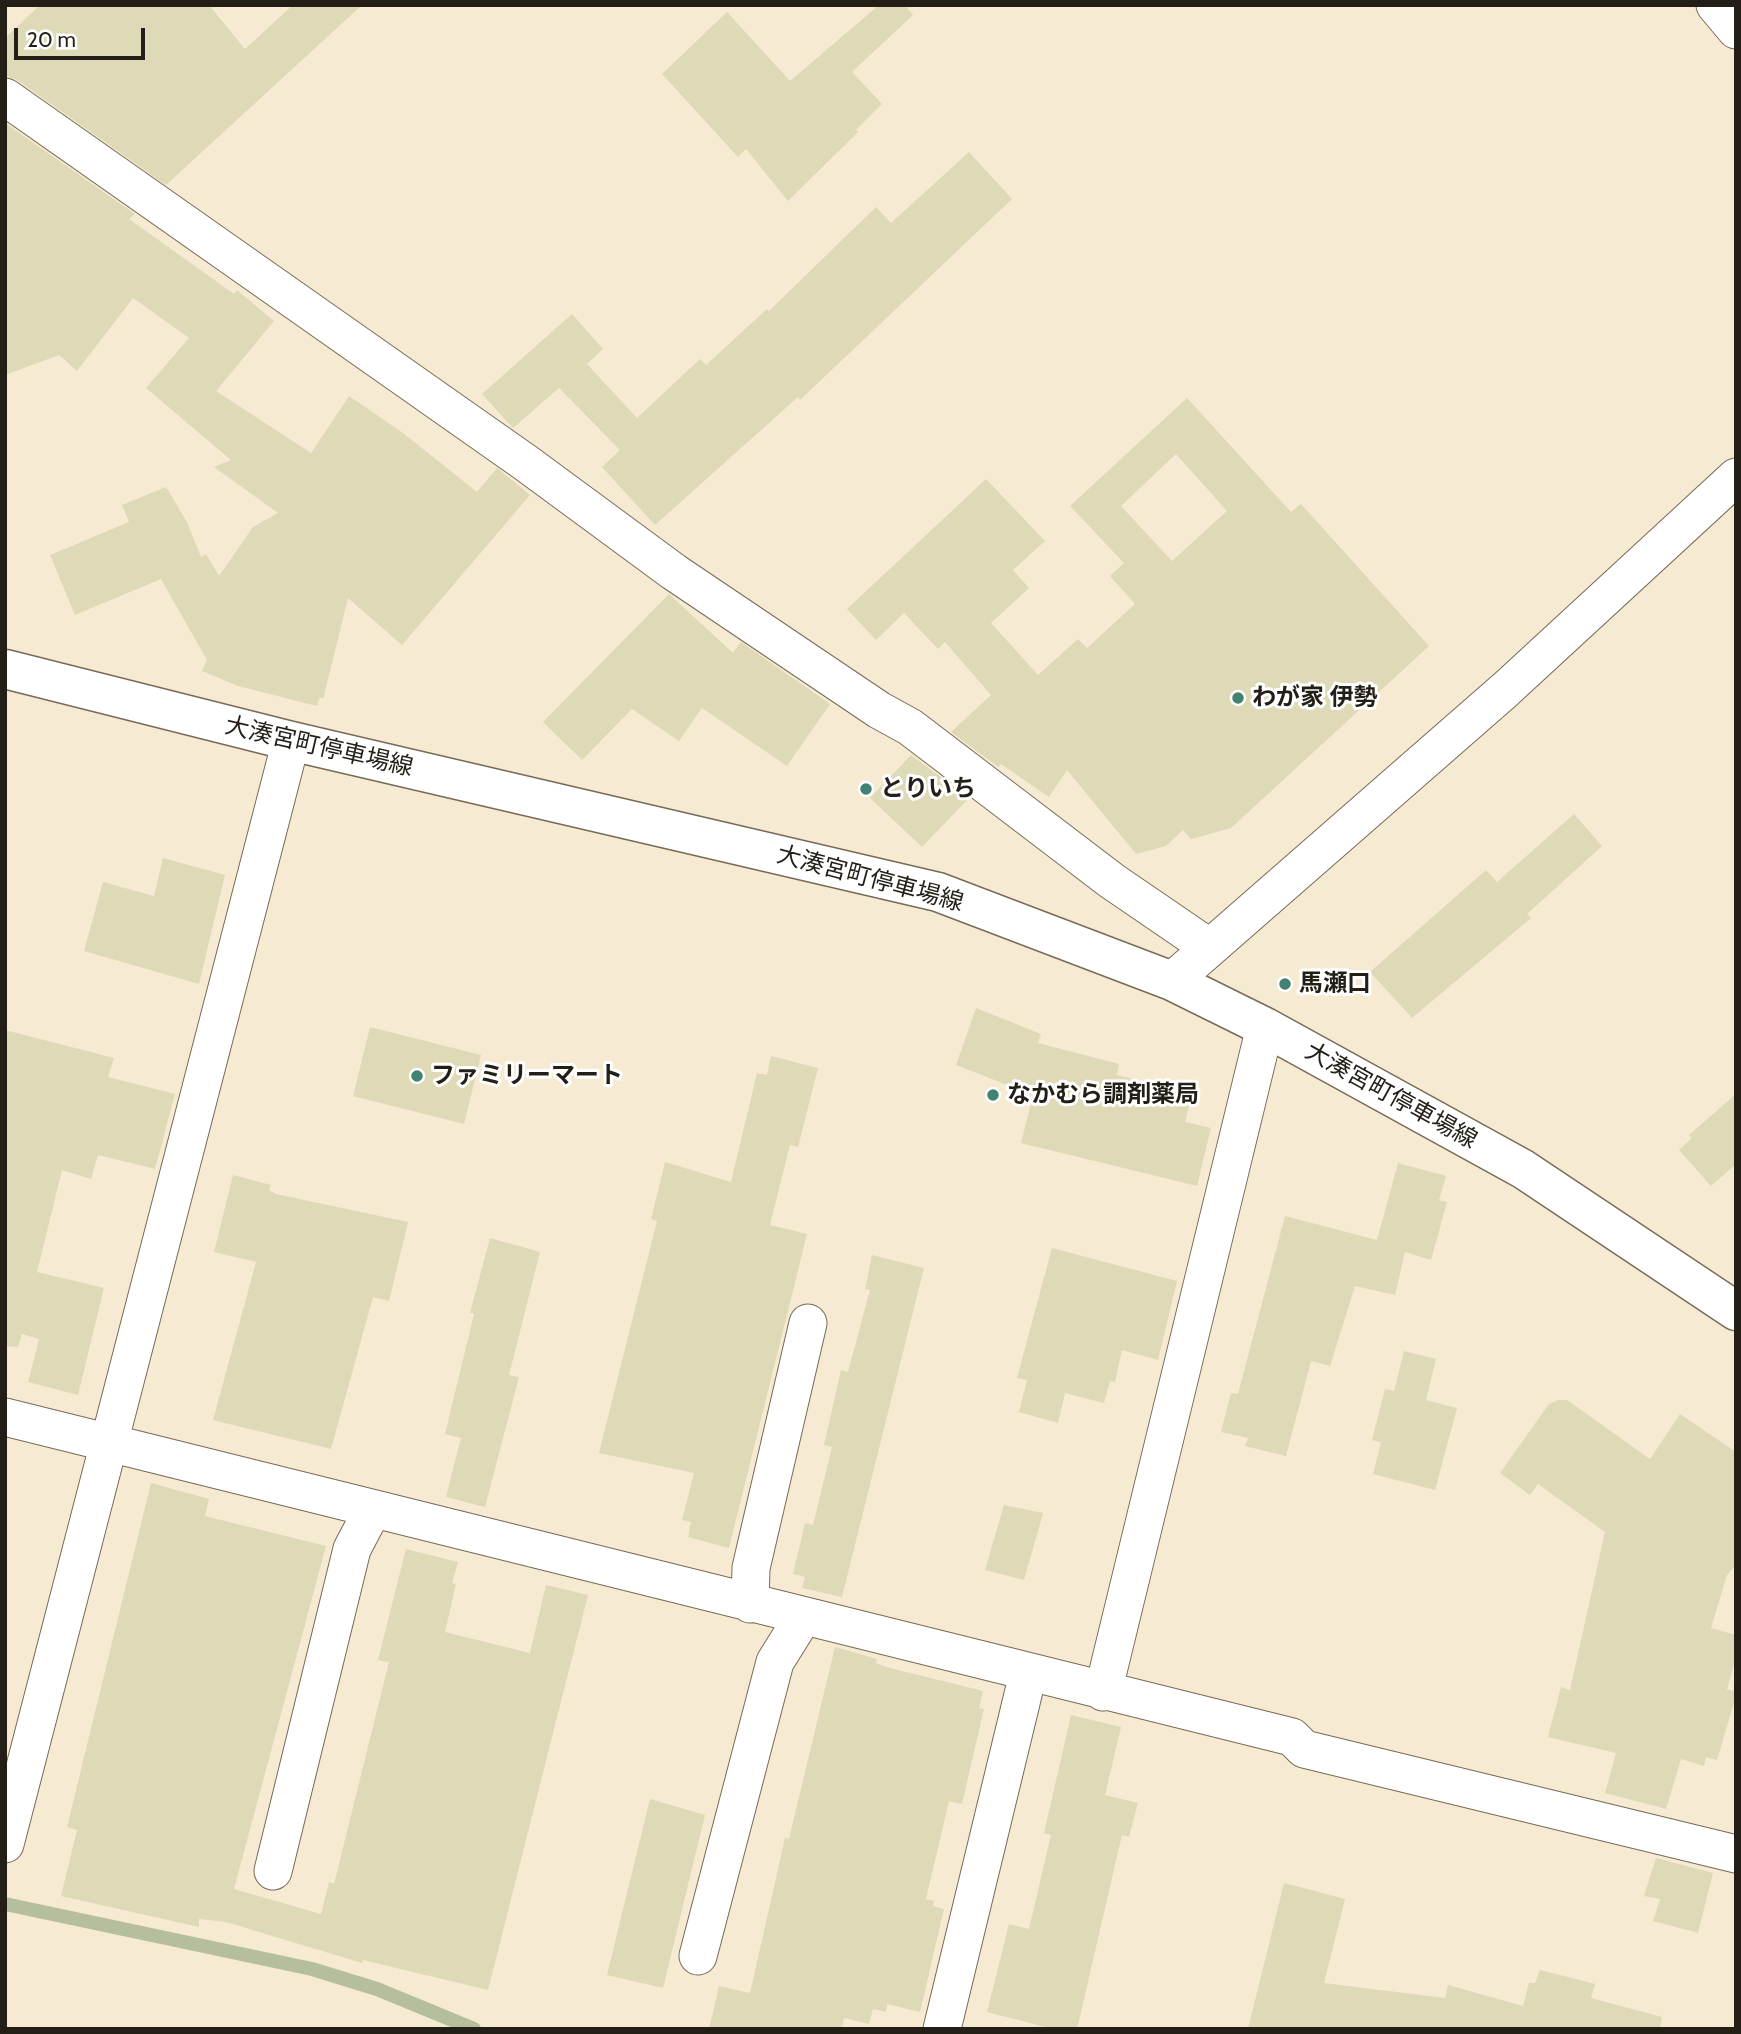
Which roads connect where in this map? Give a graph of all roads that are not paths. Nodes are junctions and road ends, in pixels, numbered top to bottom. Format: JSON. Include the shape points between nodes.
{"nodes":[{"id":1,"x":1715,"y":5,"type":"edge"},
{"id":2,"x":1736,"y":30,"type":"edge"},
{"id":3,"x":5,"y":97,"type":"edge"},
{"id":4,"x":1736,"y":477,"type":"edge"},
{"id":5,"x":5,"y":669,"type":"edge"},
{"id":6,"x":291,"y":741,"type":"junction"},
{"id":7,"x":1210,"y":948,"type":"junction"},
{"id":8,"x":1172,"y":981,"type":"junction"},
{"id":9,"x":1265,"y":1027,"type":"junction"},
{"id":10,"x":1736,"y":1311,"type":"edge"},
{"id":11,"x":808,"y":1323,"type":"dead end"},
{"id":12,"x":5,"y":1418,"type":"edge"},
{"id":13,"x":109,"y":1444,"type":"junction"},
{"id":14,"x":373,"y":1509,"type":"junction"},
{"id":15,"x":750,"y":1604,"type":"junction"},
{"id":16,"x":803,"y":1617,"type":"junction"},
{"id":17,"x":1028,"y":1674,"type":"junction"},
{"id":18,"x":1103,"y":1692,"type":"junction"},
{"id":19,"x":5,"y":1844,"type":"edge"},
{"id":20,"x":1736,"y":1854,"type":"edge"},
{"id":21,"x":273,"y":1871,"type":"dead end"},
{"id":22,"x":698,"y":1956,"type":"dead end"},
{"id":23,"x":942,"y":2029,"type":"edge"}],
"edges":[{"from":1,"to":2,"type":"street"},
{"from":3,"to":7,"type":"street","via":[[674,572],[910,727],[1112,881]]},
{"from":4,"to":7,"type":"street","via":[[1505,690]]},
{"from":5,"to":6,"type":"main road","name":"大湊宮町停車場線"},
{"from":6,"to":8,"type":"main road","name":"大湊宮町停車場線","via":[[938,892]]},
{"from":6,"to":13,"type":"street"},
{"from":7,"to":8,"type":"street"},
{"from":8,"to":9,"type":"main road","name":"大湊宮町停車場線"},
{"from":9,"to":10,"type":"main road","name":"大湊宮町停車場線","via":[[1523,1169]]},
{"from":9,"to":18,"type":"street"},
{"from":11,"to":15,"type":"street","via":[[751,1568]]},
{"from":12,"to":13,"type":"street"},
{"from":13,"to":14,"type":"street"},
{"from":13,"to":19,"type":"street"},
{"from":14,"to":15,"type":"street"},
{"from":14,"to":21,"type":"street","via":[[352,1549]]},
{"from":15,"to":16,"type":"street"},
{"from":16,"to":17,"type":"street"},
{"from":16,"to":22,"type":"street","via":[[775,1662]]},
{"from":17,"to":18,"type":"street"},
{"from":17,"to":23,"type":"street"},
{"from":18,"to":20,"type":"street","via":[[1292,1737],[1304,1749]]}]}
